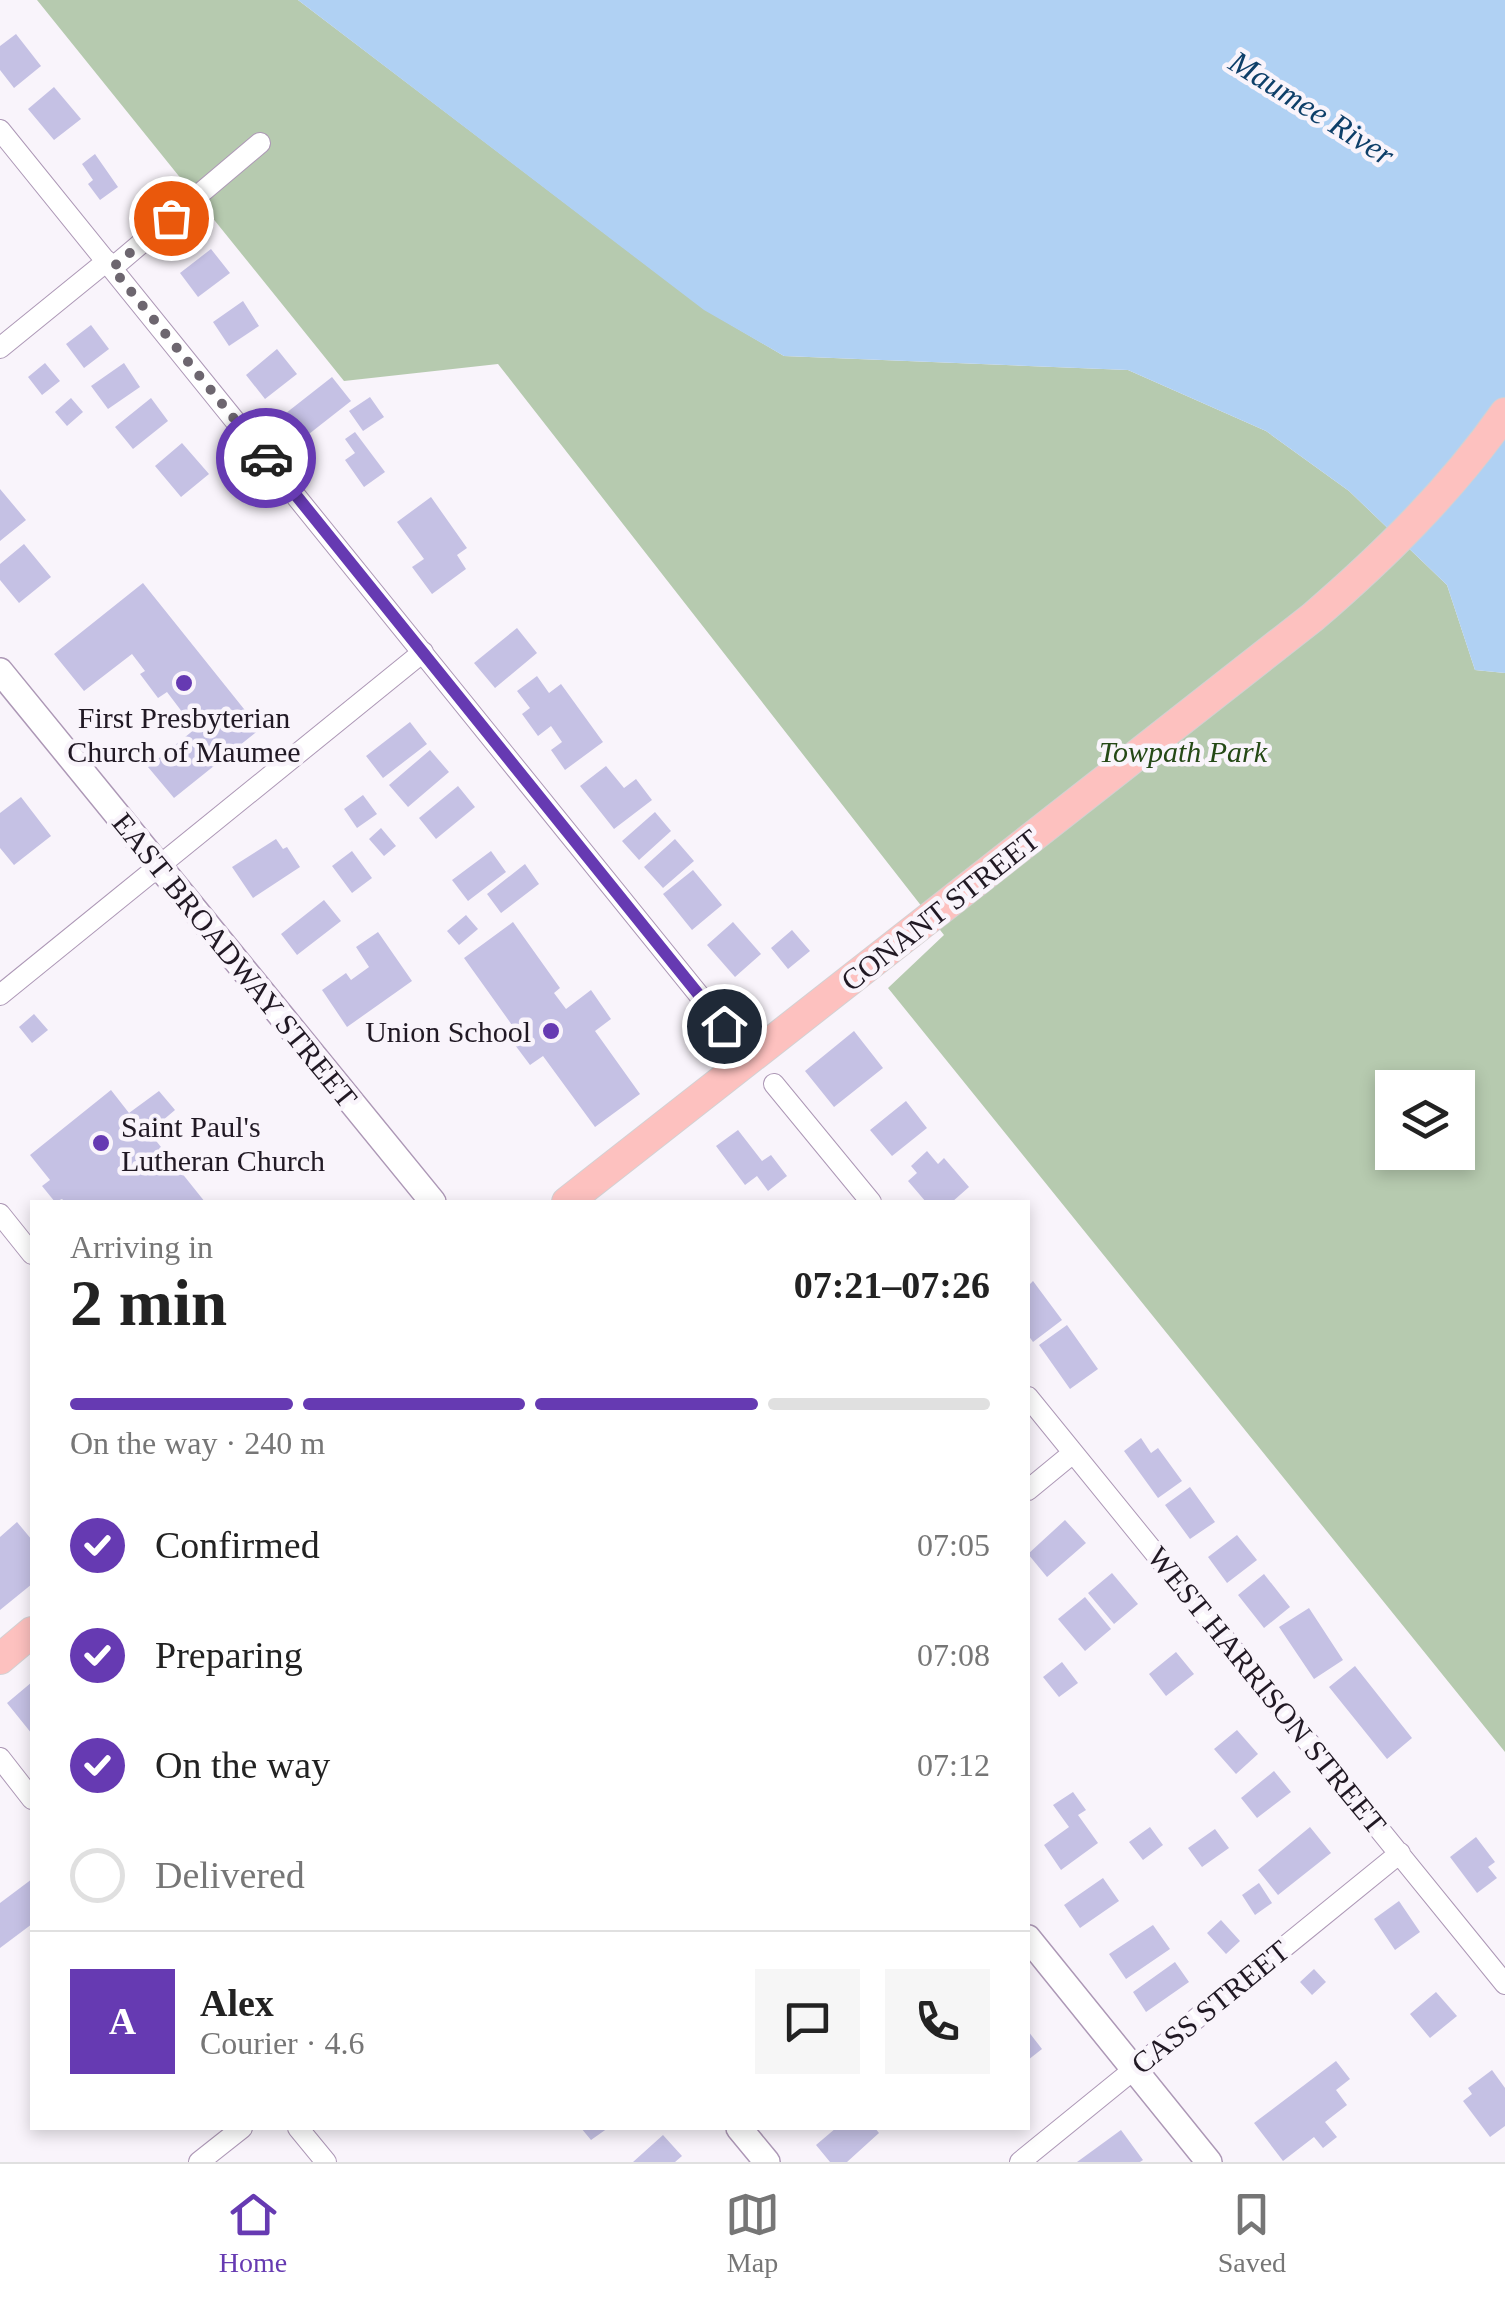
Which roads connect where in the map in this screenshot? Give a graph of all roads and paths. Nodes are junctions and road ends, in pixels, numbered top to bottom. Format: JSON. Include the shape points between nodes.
{"nodes":[{"id":1,"x":0,"y":130,"type":"edge"},
{"id":2,"x":260,"y":144,"type":"dead end"},
{"id":3,"x":110,"y":264,"type":"junction"},
{"id":4,"x":0,"y":348,"type":"edge"},
{"id":5,"x":1505,"y":413,"type":"edge"},
{"id":6,"x":423,"y":652,"type":"junction"},
{"id":7,"x":0,"y":671,"type":"edge"},
{"id":8,"x":158,"y":866,"type":"junction"},
{"id":9,"x":0,"y":995,"type":"edge"},
{"id":10,"x":724,"y":1026,"type":"dead end"},
{"id":11,"x":774,"y":1084,"type":"dead end"},
{"id":12,"x":430,"y":1200,"type":"edge"},
{"id":13,"x":569,"y":1200,"type":"edge"},
{"id":14,"x":869,"y":1200,"type":"edge"},
{"id":15,"x":0,"y":1214,"type":"edge"},
{"id":16,"x":30,"y":1252,"type":"edge"},
{"id":17,"x":1030,"y":1399,"type":"edge"},
{"id":18,"x":1073,"y":1453,"type":"junction"},
{"id":19,"x":1030,"y":1488,"type":"edge"},
{"id":20,"x":30,"y":1634,"type":"edge"},
{"id":21,"x":0,"y":1659,"type":"edge"},
{"id":22,"x":0,"y":1758,"type":"edge"},
{"id":23,"x":30,"y":1796,"type":"edge"},
{"id":24,"x":1400,"y":1853,"type":"junction"},
{"id":25,"x":1030,"y":1940,"type":"edge"},
{"id":26,"x":1505,"y":1984,"type":"edge"},
{"id":27,"x":1134,"y":2069,"type":"junction"},
{"id":28,"x":239,"y":2130,"type":"edge"},
{"id":29,"x":300,"y":2130,"type":"edge"},
{"id":30,"x":740,"y":2130,"type":"edge"},
{"id":31,"x":199,"y":2162,"type":"edge"},
{"id":32,"x":326,"y":2162,"type":"edge"},
{"id":33,"x":766,"y":2162,"type":"edge"},
{"id":34,"x":1020,"y":2162,"type":"edge"},
{"id":35,"x":1209,"y":2162,"type":"edge"}],
"edges":[{"from":1,"to":3,"type":"street"},
{"from":2,"to":3,"type":"street"},
{"from":3,"to":4,"type":"street"},
{"from":3,"to":6,"type":"street"},
{"from":5,"to":13,"type":"main road","name":"CONANT STREET","via":[[1424,514],[1314,617]]},
{"from":6,"to":8,"type":"street"},
{"from":6,"to":10,"type":"street"},
{"from":7,"to":8,"type":"street","name":"EAST BROADWAY STREET"},
{"from":8,"to":9,"type":"street"},
{"from":8,"to":12,"type":"street","name":"EAST BROADWAY STREET"},
{"from":11,"to":14,"type":"street"},
{"from":15,"to":16,"type":"street"},
{"from":17,"to":18,"type":"street","name":"WEST HARRISON STREET"},
{"from":18,"to":19,"type":"street"},
{"from":18,"to":24,"type":"street","name":"WEST HARRISON STREET"},
{"from":20,"to":21,"type":"main road"},
{"from":22,"to":23,"type":"street"},
{"from":24,"to":26,"type":"street","name":"WEST HARRISON STREET"},
{"from":24,"to":27,"type":"street","name":"CASS STREET"},
{"from":25,"to":27,"type":"street"},
{"from":27,"to":34,"type":"street","name":"CASS STREET"},
{"from":27,"to":35,"type":"street"},
{"from":28,"to":31,"type":"street"},
{"from":29,"to":32,"type":"street"},
{"from":30,"to":33,"type":"street"}]}
